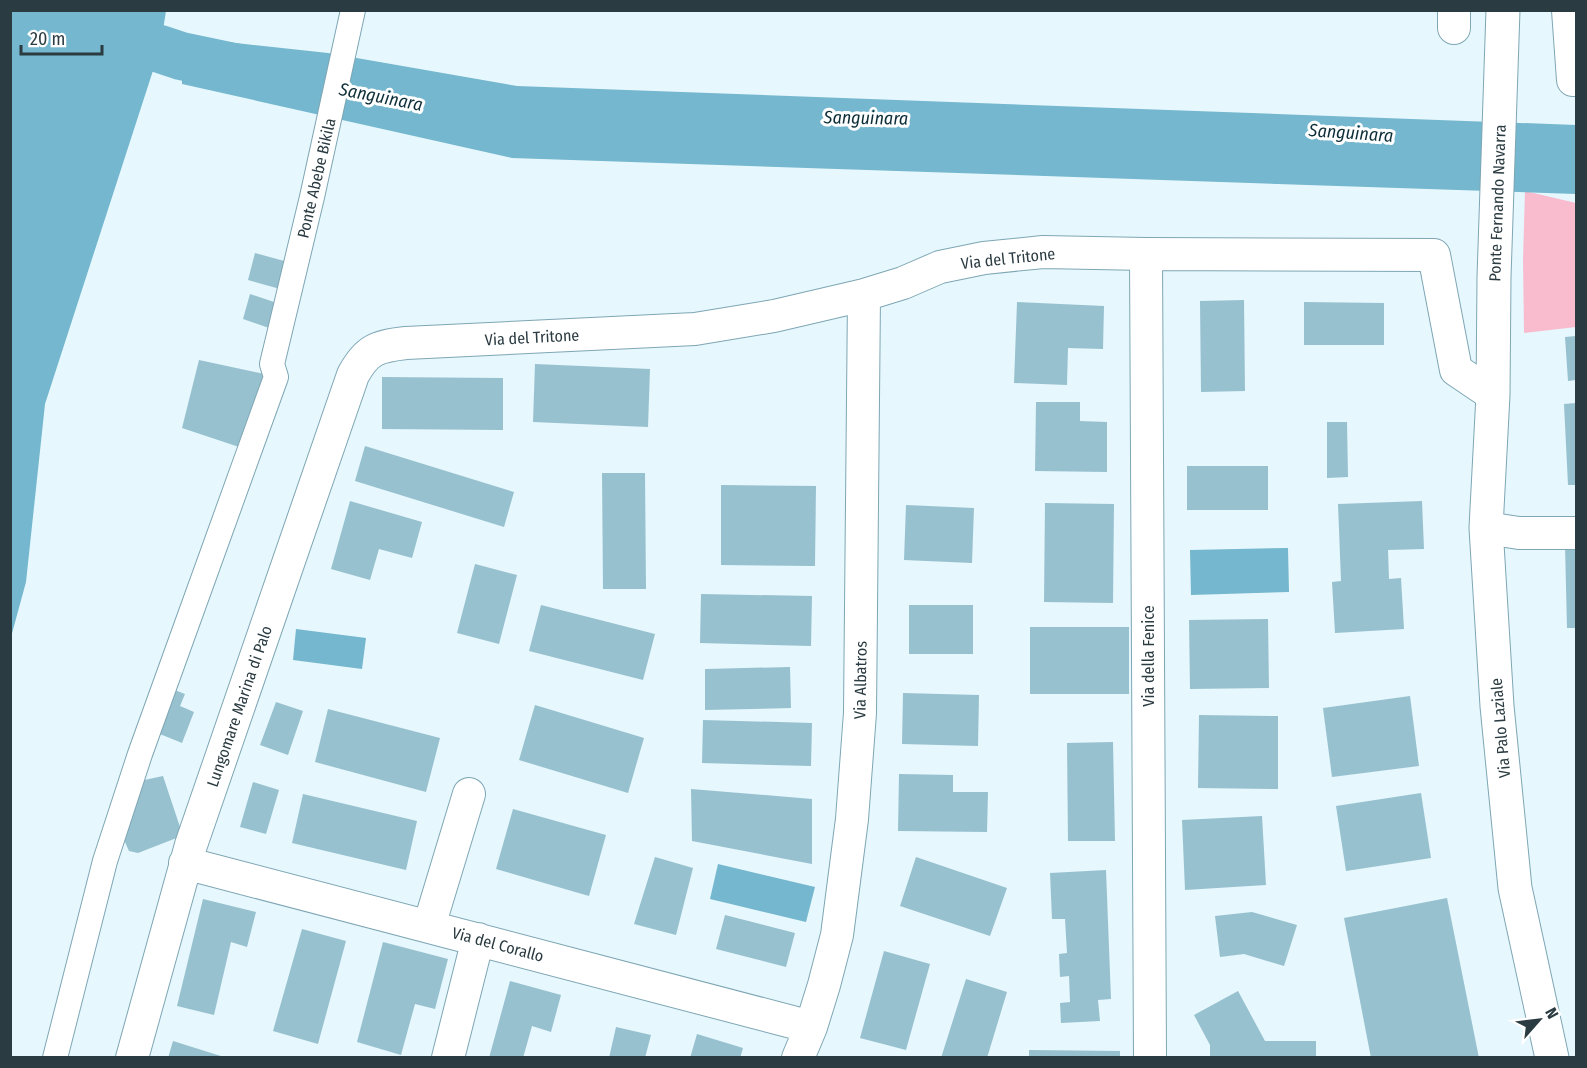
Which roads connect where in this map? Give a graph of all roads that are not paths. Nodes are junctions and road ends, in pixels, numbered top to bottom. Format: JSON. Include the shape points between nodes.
{"nodes":[{"id":1,"x":353,"y":10,"type":"edge"},
{"id":2,"x":1503,"y":10,"type":"edge"},
{"id":3,"x":1568,"y":10,"type":"edge"},
{"id":4,"x":1576,"y":80,"type":"edge"},
{"id":5,"x":1146,"y":254,"type":"junction"},
{"id":6,"x":864,"y":295,"type":"junction"},
{"id":7,"x":362,"y":359,"type":"joint"},
{"id":8,"x":1493,"y":395,"type":"junction"},
{"id":9,"x":1486,"y":528,"type":"junction"},
{"id":10,"x":1576,"y":533,"type":"edge"},
{"id":11,"x":469,"y":794,"type":"dead end"},
{"id":12,"x":185,"y":863,"type":"junction"},
{"id":13,"x":429,"y":926,"type":"junction"},
{"id":14,"x":478,"y":939,"type":"junction"},
{"id":15,"x":811,"y":1027,"type":"junction"},
{"id":16,"x":55,"y":1058,"type":"edge"},
{"id":17,"x":132,"y":1058,"type":"edge"},
{"id":18,"x":448,"y":1058,"type":"edge"},
{"id":19,"x":798,"y":1058,"type":"edge"},
{"id":20,"x":1150,"y":1058,"type":"edge"},
{"id":21,"x":1552,"y":1058,"type":"edge"}],
"edges":[{"from":1,"to":16,"type":"street","name":"Ponte Abebe Bikila","via":[[272,364],[276,377],[105,861]]},
{"from":2,"to":8,"type":"street","name":"Ponte Fernando Navarra"},
{"from":3,"to":4,"type":"street"},
{"from":5,"to":6,"type":"street","name":"Via del Tritone","via":[[1043,252],[984,258],[940,267]]},
{"from":5,"to":8,"type":"street","name":"Via del Tritone","via":[[1434,255],[1456,370]]},
{"from":5,"to":20,"type":"street","name":"Via della Fenice"},
{"from":6,"to":7,"type":"street","name":"Via del Tritone","via":[[694,329],[383,345]]},
{"from":6,"to":15,"type":"street","name":"Via Albatros","via":[[860,713],[837,935]]},
{"from":7,"to":12,"type":"street","name":"Lungomare Marina di Palo","via":[[353,375]]},
{"from":8,"to":9,"type":"street","name":"Via Palo Laziale"},
{"from":9,"to":10,"type":"street","via":[[1519,533]]},
{"from":9,"to":21,"type":"street","name":"Via Palo Laziale","via":[[1497,706],[1515,888]]},
{"from":11,"to":13,"type":"street"},
{"from":12,"to":13,"type":"street","name":"Via del Corallo"},
{"from":12,"to":17,"type":"street","name":"Lungomare Marina di Palo"},
{"from":13,"to":14,"type":"street","name":"Via del Corallo"},
{"from":14,"to":15,"type":"street","name":"Via del Corallo"},
{"from":14,"to":18,"type":"street"},
{"from":15,"to":19,"type":"street","name":"Via Albatros"}]}
